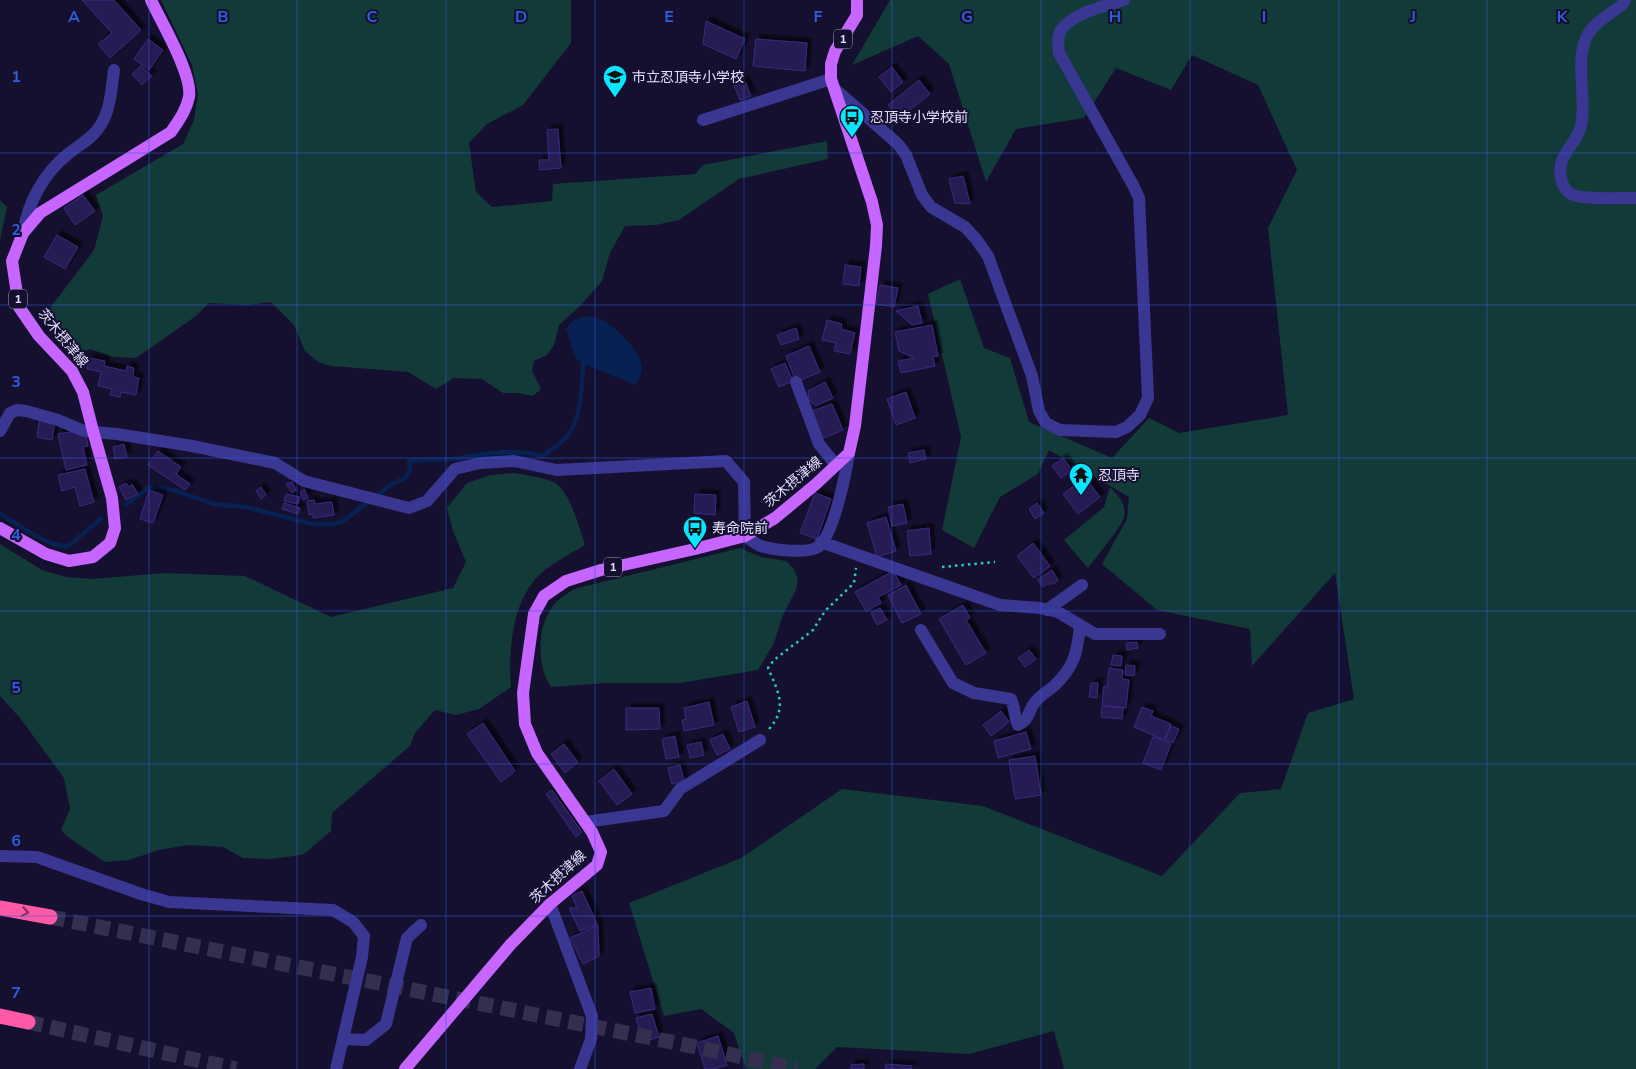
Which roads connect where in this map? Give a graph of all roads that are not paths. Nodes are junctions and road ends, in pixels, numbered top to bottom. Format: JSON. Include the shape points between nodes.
{"nodes":[{"id":1,"x":151,"y":0,"type":"edge"},
{"id":2,"x":858,"y":0,"type":"edge"},
{"id":3,"x":1124,"y":0,"type":"edge"},
{"id":4,"x":1625,"y":0,"type":"edge"},
{"id":5,"x":114,"y":70,"type":"dead end"},
{"id":6,"x":833,"y":84,"type":"junction"},
{"id":7,"x":703,"y":120,"type":"dead end"},
{"id":8,"x":1636,"y":198,"type":"edge"},
{"id":9,"x":23,"y":232,"type":"junction"},
{"id":10,"x":796,"y":382,"type":"dead end"},
{"id":11,"x":0,"y":431,"type":"edge"},
{"id":12,"x":93,"y":431,"type":"junction"},
{"id":13,"x":848,"y":453,"type":"junction"},
{"id":14,"x":836,"y":465,"type":"junction"},
{"id":15,"x":0,"y":528,"type":"edge"},
{"id":16,"x":745,"y":536,"type":"junction"},
{"id":17,"x":821,"y":542,"type":"junction"},
{"id":18,"x":1082,"y":585,"type":"dead end"},
{"id":19,"x":1046,"y":610,"type":"junction"},
{"id":20,"x":1080,"y":626,"type":"junction"},
{"id":21,"x":921,"y":630,"type":"dead end"},
{"id":22,"x":1160,"y":634,"type":"dead end"},
{"id":23,"x":760,"y":740,"type":"road end"},
{"id":24,"x":585,"y":822,"type":"junction"},
{"id":25,"x":0,"y":856,"type":"edge"},
{"id":26,"x":550,"y":904,"type":"junction"},
{"id":27,"x":0,"y":908,"type":"edge"},
{"id":28,"x":50,"y":917,"type":"tunnel mouth"},
{"id":29,"x":421,"y":925,"type":"dead end"},
{"id":30,"x":0,"y":1016,"type":"edge"},
{"id":31,"x":28,"y":1022,"type":"tunnel mouth"},
{"id":32,"x":343,"y":1038,"type":"junction"},
{"id":33,"x":336,"y":1069,"type":"edge"},
{"id":34,"x":405,"y":1069,"type":"edge"},
{"id":35,"x":580,"y":1069,"type":"edge"}],
"edges":[{"from":1,"to":9,"type":"main road","name":"茨木摂津線","number":"1","via":[[184,69],[190,95],[184,114],[171,132],[40,213]]},
{"from":2,"to":6,"type":"main road","number":"1","via":[[856,15],[835,50],[831,64]]},
{"from":3,"to":6,"type":"street","via":[[1076,18],[1061,30],[1057,41],[1059,53],[1139,198],[1148,398],[1140,415],[1116,432],[1060,430],[1046,424],[988,256],[965,227],[931,207],[898,144]]},
{"from":4,"to":8,"type":"street","via":[[1590,30],[1582,47],[1581,126],[1567,149],[1560,174],[1563,185],[1571,194]]},
{"from":5,"to":9,"type":"street","via":[[109,108],[100,127],[66,155],[42,181],[26,214]]},
{"from":6,"to":7,"type":"street"},
{"from":6,"to":13,"type":"main road","number":"1","via":[[877,224],[855,426]]},
{"from":9,"to":12,"type":"main road","name":"茨木摂津線","number":"1","via":[[12,261],[19,306],[39,336],[72,371],[83,392]]},
{"from":10,"to":14,"type":"street","via":[[819,444]]},
{"from":11,"to":12,"type":"street","via":[[10,413],[17,410]]},
{"from":12,"to":15,"type":"main road","name":"茨木摂津線","number":"1","via":[[112,498],[115,528],[110,543],[93,557],[69,561],[46,554]]},
{"from":12,"to":16,"type":"street","via":[[275,463],[304,480],[410,508],[427,501],[455,470],[480,463],[514,461],[558,470],[726,461],[744,482]]},
{"from":13,"to":14,"type":"main road","name":"茨木摂津線","number":"1"},
{"from":13,"to":17,"type":"street","via":[[828,534]]},
{"from":14,"to":16,"type":"main road","name":"茨木摂津線","number":"1","via":[[775,518]]},
{"from":16,"to":17,"type":"street","via":[[761,546],[797,551],[817,547]]},
{"from":16,"to":24,"type":"main road","name":"茨木摂津線","number":"1","via":[[566,581],[544,596],[537,608],[523,692],[525,724],[537,753]]},
{"from":17,"to":19,"type":"street","via":[[1000,605]]},
{"from":18,"to":19,"type":"street"},
{"from":19,"to":20,"type":"street","via":[[1058,612]]},
{"from":20,"to":21,"type":"street","via":[[1078,648],[1071,668],[1036,701],[1026,721],[1018,726],[1014,716],[1016,708],[1011,699],[974,693],[953,683]]},
{"from":20,"to":22,"type":"street","via":[[1095,634]]},
{"from":23,"to":24,"type":"street","via":[[680,789],[664,811]]},
{"from":24,"to":26,"type":"main road","name":"茨木摂津線","number":"1","via":[[601,852],[596,865]]},
{"from":25,"to":32,"type":"street","via":[[37,856],[169,902],[333,910],[353,922],[364,936]]},
{"from":26,"to":34,"type":"main road","name":"茨木摂津線","number":"1","via":[[511,944]]},
{"from":26,"to":35,"type":"street","via":[[592,1016],[591,1039]]},
{"from":27,"to":28,"type":"highway","one_way":true},
{"from":29,"to":32,"type":"street","via":[[407,938],[386,1024],[366,1040]]},
{"from":30,"to":31,"type":"highway"},
{"from":32,"to":33,"type":"street"}]}
